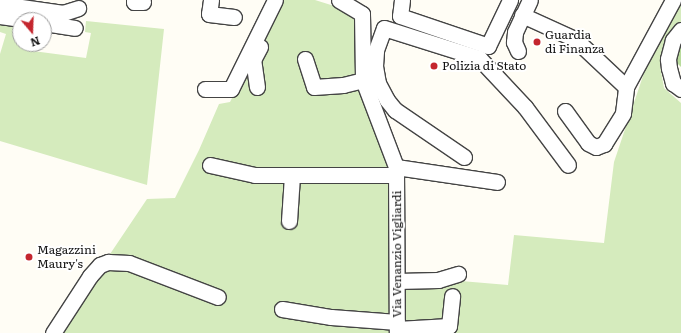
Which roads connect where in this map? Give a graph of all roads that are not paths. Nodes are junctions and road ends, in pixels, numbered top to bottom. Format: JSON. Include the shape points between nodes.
{"nodes":[{"id":1,"x":211,"y":0,"type":"edge"},
{"id":2,"x":274,"y":0,"type":"edge"},
{"id":3,"x":283,"y":0,"type":"edge"},
{"id":4,"x":340,"y":0,"type":"edge"},
{"id":5,"x":402,"y":0,"type":"edge"},
{"id":6,"x":510,"y":0,"type":"edge"},
{"id":7,"x":530,"y":0,"type":"edge"},
{"id":8,"x":673,"y":0,"type":"edge"},
{"id":9,"x":0,"y":4,"type":"edge"},
{"id":10,"x":78,"y":8,"type":"dead end"},
{"id":11,"x":522,"y":15,"type":"junction"},
{"id":12,"x":0,"y":16,"type":"edge"},
{"id":13,"x":234,"y":17,"type":"dead end"},
{"id":14,"x":12,"y":18,"type":"edge"},
{"id":15,"x":52,"y":24,"type":"edge"},
{"id":16,"x":75,"y":28,"type":"dead end"},
{"id":17,"x":681,"y":30,"type":"edge"},
{"id":18,"x":488,"y":46,"type":"junction"},
{"id":19,"x":518,"y":51,"type":"dead end"},
{"id":20,"x":305,"y":58,"type":"dead end"},
{"id":21,"x":479,"y":58,"type":"junction"},
{"id":22,"x":363,"y":80,"type":"junction"},
{"id":23,"x":626,"y":87,"type":"junction"},
{"id":24,"x":257,"y":88,"type":"dead end"},
{"id":25,"x":205,"y":89,"type":"dead end"},
{"id":26,"x":681,"y":90,"type":"edge"},
{"id":27,"x":565,"y":111,"type":"dead end"},
{"id":28,"x":464,"y":157,"type":"dead end"},
{"id":29,"x":210,"y":165,"type":"dead end"},
{"id":30,"x":568,"y":165,"type":"dead end"},
{"id":31,"x":396,"y":171,"type":"junction"},
{"id":32,"x":292,"y":176,"type":"junction"},
{"id":33,"x":497,"y":182,"type":"dead end"},
{"id":34,"x":289,"y":221,"type":"dead end"},
{"id":35,"x":458,"y":274,"type":"dead end"},
{"id":36,"x":397,"y":281,"type":"junction"},
{"id":37,"x":218,"y":296,"type":"dead end"},
{"id":38,"x":452,"y":296,"type":"dead end"},
{"id":39,"x":282,"y":308,"type":"dead end"},
{"id":40,"x":397,"y":328,"type":"edge"},
{"id":41,"x":53,"y":333,"type":"edge"}],
"edges":[{"from":1,"to":13,"type":"street","via":[[209,14]]},
{"from":2,"to":25,"type":"street","via":[[231,89]]},
{"from":3,"to":24,"type":"street","via":[[253,60]]},
{"from":4,"to":22,"type":"street","name":"Via Venanzio Vigliardi","via":[[362,14]]},
{"from":5,"to":18,"type":"street","via":[[400,16]]},
{"from":6,"to":18,"type":"street"},
{"from":7,"to":11,"type":"street"},
{"from":8,"to":23,"type":"street"},
{"from":9,"to":10,"type":"street","via":[[63,13]]},
{"from":11,"to":19,"type":"street","via":[[515,32],[514,42]]},
{"from":11,"to":23,"type":"street","via":[[575,39]]},
{"from":12,"to":14,"type":"street"},
{"from":15,"to":16,"type":"street"},
{"from":17,"to":26,"type":"street","via":[[673,40],[668,59],[673,83]]},
{"from":18,"to":21,"type":"street"},
{"from":20,"to":22,"type":"street","via":[[314,87],[343,85]]},
{"from":21,"to":28,"type":"street","via":[[384,28],[376,50],[378,83],[395,110]]},
{"from":21,"to":30,"type":"street","via":[[525,107]]},
{"from":22,"to":31,"type":"street","name":"Via Venanzio Vigliardi"},
{"from":23,"to":27,"type":"street","via":[[623,113],[604,144],[596,147],[588,143]]},
{"from":29,"to":32,"type":"street","name":"Via Venanzio Vigliardi","via":[[255,175]]},
{"from":31,"to":32,"type":"street","name":"Via Venanzio Vigliardi"},
{"from":31,"to":33,"type":"street"},
{"from":31,"to":36,"type":"street","name":"Via Venanzio Vigliardi"},
{"from":32,"to":34,"type":"street"},
{"from":35,"to":36,"type":"street","via":[[438,280]]},
{"from":36,"to":40,"type":"street","name":"Via Venanzio Vigliardi"},
{"from":37,"to":41,"type":"street","via":[[129,264],[108,262],[100,265],[90,276]]},
{"from":38,"to":40,"type":"street","via":[[449,326]]},
{"from":39,"to":40,"type":"street"}]}
